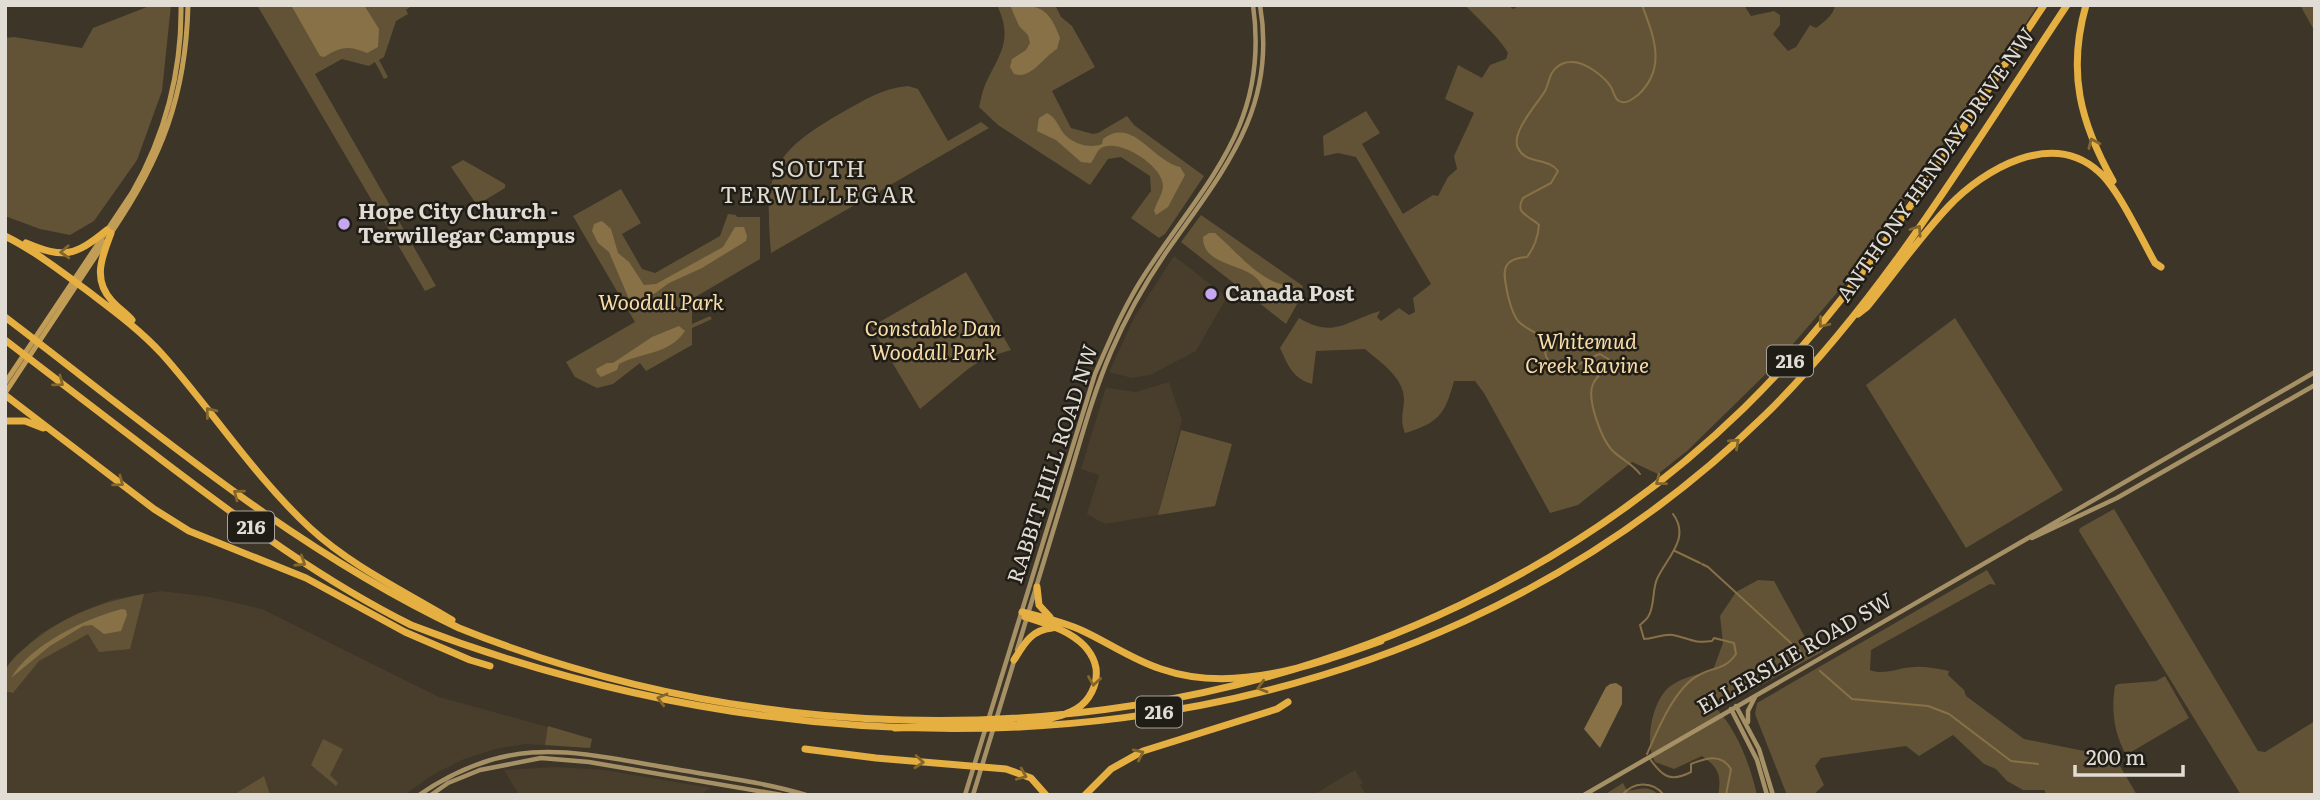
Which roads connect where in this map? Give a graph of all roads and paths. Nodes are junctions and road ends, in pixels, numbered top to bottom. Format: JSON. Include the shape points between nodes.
{"nodes":[{"id":1,"x":181,"y":5,"type":"edge"},
{"id":2,"x":188,"y":5,"type":"edge"},
{"id":3,"x":1254,"y":5,"type":"edge"},
{"id":4,"x":1260,"y":5,"type":"edge"},
{"id":5,"x":2044,"y":5,"type":"edge"},
{"id":6,"x":2067,"y":5,"type":"edge"},
{"id":7,"x":2086,"y":5,"type":"edge"},
{"id":8,"x":109,"y":231,"type":"junction"},
{"id":9,"x":5,"y":236,"type":"edge"},
{"id":10,"x":18,"y":242,"type":"junction"},
{"id":11,"x":76,"y":282,"type":"junction"},
{"id":12,"x":5,"y":317,"type":"edge"},
{"id":13,"x":1847,"y":324,"type":"junction"},
{"id":14,"x":146,"y":337,"type":"junction"},
{"id":15,"x":5,"y":340,"type":"edge"},
{"id":16,"x":18,"y":370,"type":"junction"},
{"id":17,"x":2315,"y":372,"type":"edge"},
{"id":18,"x":5,"y":383,"type":"edge"},
{"id":19,"x":2315,"y":384,"type":"edge"},
{"id":20,"x":5,"y":394,"type":"edge"},
{"id":21,"x":5,"y":421,"type":"edge"},
{"id":22,"x":65,"y":441,"type":"junction"},
{"id":23,"x":2021,"y":542,"type":"junction"},
{"id":24,"x":1037,"y":587,"type":"junction"},
{"id":25,"x":1024,"y":615,"type":"junction"},
{"id":26,"x":1440,"y":620,"type":"junction"},
{"id":27,"x":1058,"y":626,"type":"junction"},
{"id":28,"x":1454,"y":634,"type":"dead end"},
{"id":29,"x":486,"y":640,"type":"junction"},
{"id":30,"x":1014,"y":660,"type":"junction"},
{"id":31,"x":1758,"y":694,"type":"junction"},
{"id":32,"x":1736,"y":706,"type":"junction"},
{"id":33,"x":1731,"y":709,"type":"junction"},
{"id":34,"x":1203,"y":722,"type":"dead end"},
{"id":35,"x":1749,"y":728,"type":"junction"},
{"id":36,"x":862,"y":731,"type":"junction"},
{"id":37,"x":803,"y":744,"type":"dead end"},
{"id":38,"x":793,"y":747,"type":"dead end"},
{"id":39,"x":991,"y":751,"type":"dead end"},
{"id":40,"x":915,"y":752,"type":"dead end"},
{"id":41,"x":967,"y":752,"type":"dead end"},
{"id":42,"x":419,"y":795,"type":"edge"},
{"id":43,"x":431,"y":795,"type":"edge"},
{"id":44,"x":782,"y":795,"type":"edge"},
{"id":45,"x":806,"y":795,"type":"edge"},
{"id":46,"x":965,"y":795,"type":"edge"},
{"id":47,"x":973,"y":795,"type":"edge"},
{"id":48,"x":1046,"y":795,"type":"edge"},
{"id":49,"x":1085,"y":795,"type":"edge"},
{"id":50,"x":1584,"y":795,"type":"edge"},
{"id":51,"x":1767,"y":795,"type":"edge"},
{"id":52,"x":1773,"y":795,"type":"edge"}],
"edges":[{"from":1,"to":8,"type":"main road","via":[[179,51],[167,114],[149,162]]},
{"from":2,"to":8,"type":"main road","via":[[184,60],[172,116],[149,172]]},
{"from":3,"to":25,"type":"main road","name":"RABBIT HILL ROAD NW","via":[[1255,71],[1239,129],[1143,276],[1113,332],[1095,374]]},
{"from":4,"to":24,"type":"main road","name":"RABBIT HILL ROAD NW","via":[[1262,71],[1245,132],[1149,280],[1119,335],[1094,398]]},
{"from":5,"to":26,"type":"highway","name":"ANTHONY HENDAY DRIVE NW","number":"216","one_way":true,"via":[[1870,264],[1762,390],[1676,469],[1605,523],[1515,580]]},
{"from":13,"to":6,"type":"highway","name":"ANTHONY HENDAY DRIVE NW","number":"216","one_way":true,"via":[[1903,251]]},
{"from":13,"to":7,"type":"highway","one_way":true,"via":[[1867,307],[1961,195],[1999,168],[2039,154],[2070,155],[2101,173],[2161,267],[2105,168],[2083,114],[2076,61]]},
{"from":8,"to":10,"type":"highway","one_way":true,"via":[[71,253],[58,254]]},
{"from":8,"to":11,"type":"main road"},
{"from":8,"to":14,"type":"highway","via":[[99,267],[101,284]]},
{"from":9,"to":10,"type":"highway"},
{"from":10,"to":11,"type":"highway"},
{"from":11,"to":14,"type":"highway"},
{"from":11,"to":16,"type":"main road"},
{"from":29,"to":12,"type":"highway","name":"ANTHONY HENDAY DRIVE NW","number":"216","one_way":true,"via":[[394,596],[289,531]]},
{"from":28,"to":13,"type":"highway","name":"ANTHONY HENDAY DRIVE NW","number":"216","one_way":true,"via":[[1560,576],[1671,498],[1766,413]]},
{"from":29,"to":14,"type":"highway","one_way":true,"via":[[375,575],[310,528]]},
{"from":15,"to":22,"type":"highway","number":"216","via":[[304,564],[386,613],[497,666],[470,660],[405,632],[306,578],[189,531]]},
{"from":16,"to":18,"type":"main road"},
{"from":16,"to":20,"type":"main road"},
{"from":17,"to":23,"type":"main road","name":"ELLERSLIE ROAD SW"},
{"from":19,"to":23,"type":"main road","name":"ELLERSLIE ROAD SW","via":[[2117,498]]},
{"from":20,"to":22,"type":"highway"},
{"from":21,"to":22,"type":"highway","via":[[34,424]]},
{"from":23,"to":31,"type":"main road","name":"ELLERSLIE ROAD SW"},
{"from":24,"to":25,"type":"main road","name":"RABBIT HILL ROAD NW"},
{"from":24,"to":27,"type":"highway","via":[[1042,610]]},
{"from":25,"to":27,"type":"highway"},
{"from":25,"to":30,"type":"main road","name":"RABBIT HILL ROAD NW"},
{"from":25,"to":46,"type":"main road","name":"RABBIT HILL ROAD NW"},
{"from":26,"to":27,"type":"highway","via":[[1294,668],[1220,680],[1161,669],[1085,632]]},
{"from":26,"to":36,"type":"highway","name":"ANTHONY HENDAY DRIVE NW","number":"216","one_way":true,"via":[[1290,679],[1170,710],[1000,732]]},
{"from":27,"to":30,"type":"highway","via":[[1032,635]]},
{"from":27,"to":36,"type":"highway","one_way":true,"via":[[1083,645],[1096,667],[1092,692],[1077,709],[1018,722]]},
{"from":36,"to":29,"type":"highway","name":"ANTHONY HENDAY DRIVE NW","number":"216","one_way":true,"via":[[773,721],[671,701],[570,672]]},
{"from":30,"to":47,"type":"main road","name":"RABBIT HILL ROAD NW"},
{"from":31,"to":32,"type":"main road","name":"ELLERSLIE ROAD SW"},
{"from":31,"to":35,"type":"main road","via":[[1748,711]]},
{"from":32,"to":33,"type":"main road","name":"ELLERSLIE ROAD SW"},
{"from":32,"to":35,"type":"main road"},
{"from":33,"to":50,"type":"main road","name":"ELLERSLIE ROAD SW"},
{"from":33,"to":51,"type":"main road","via":[[1757,760]]},
{"from":49,"to":34,"type":"highway","number":"216","one_way":true,"via":[[1111,769],[1133,756],[1277,709],[1297,697]]},
{"from":35,"to":52,"type":"main road"},
{"from":37,"to":40,"type":"highway"},
{"from":38,"to":48,"type":"highway","one_way":true,"via":[[1006,769],[1031,778]]},
{"from":39,"to":41,"type":"highway"},
{"from":42,"to":45,"type":"main road","via":[[476,764],[546,750]]},
{"from":43,"to":44,"type":"main road","via":[[480,770],[541,758]]}]}
